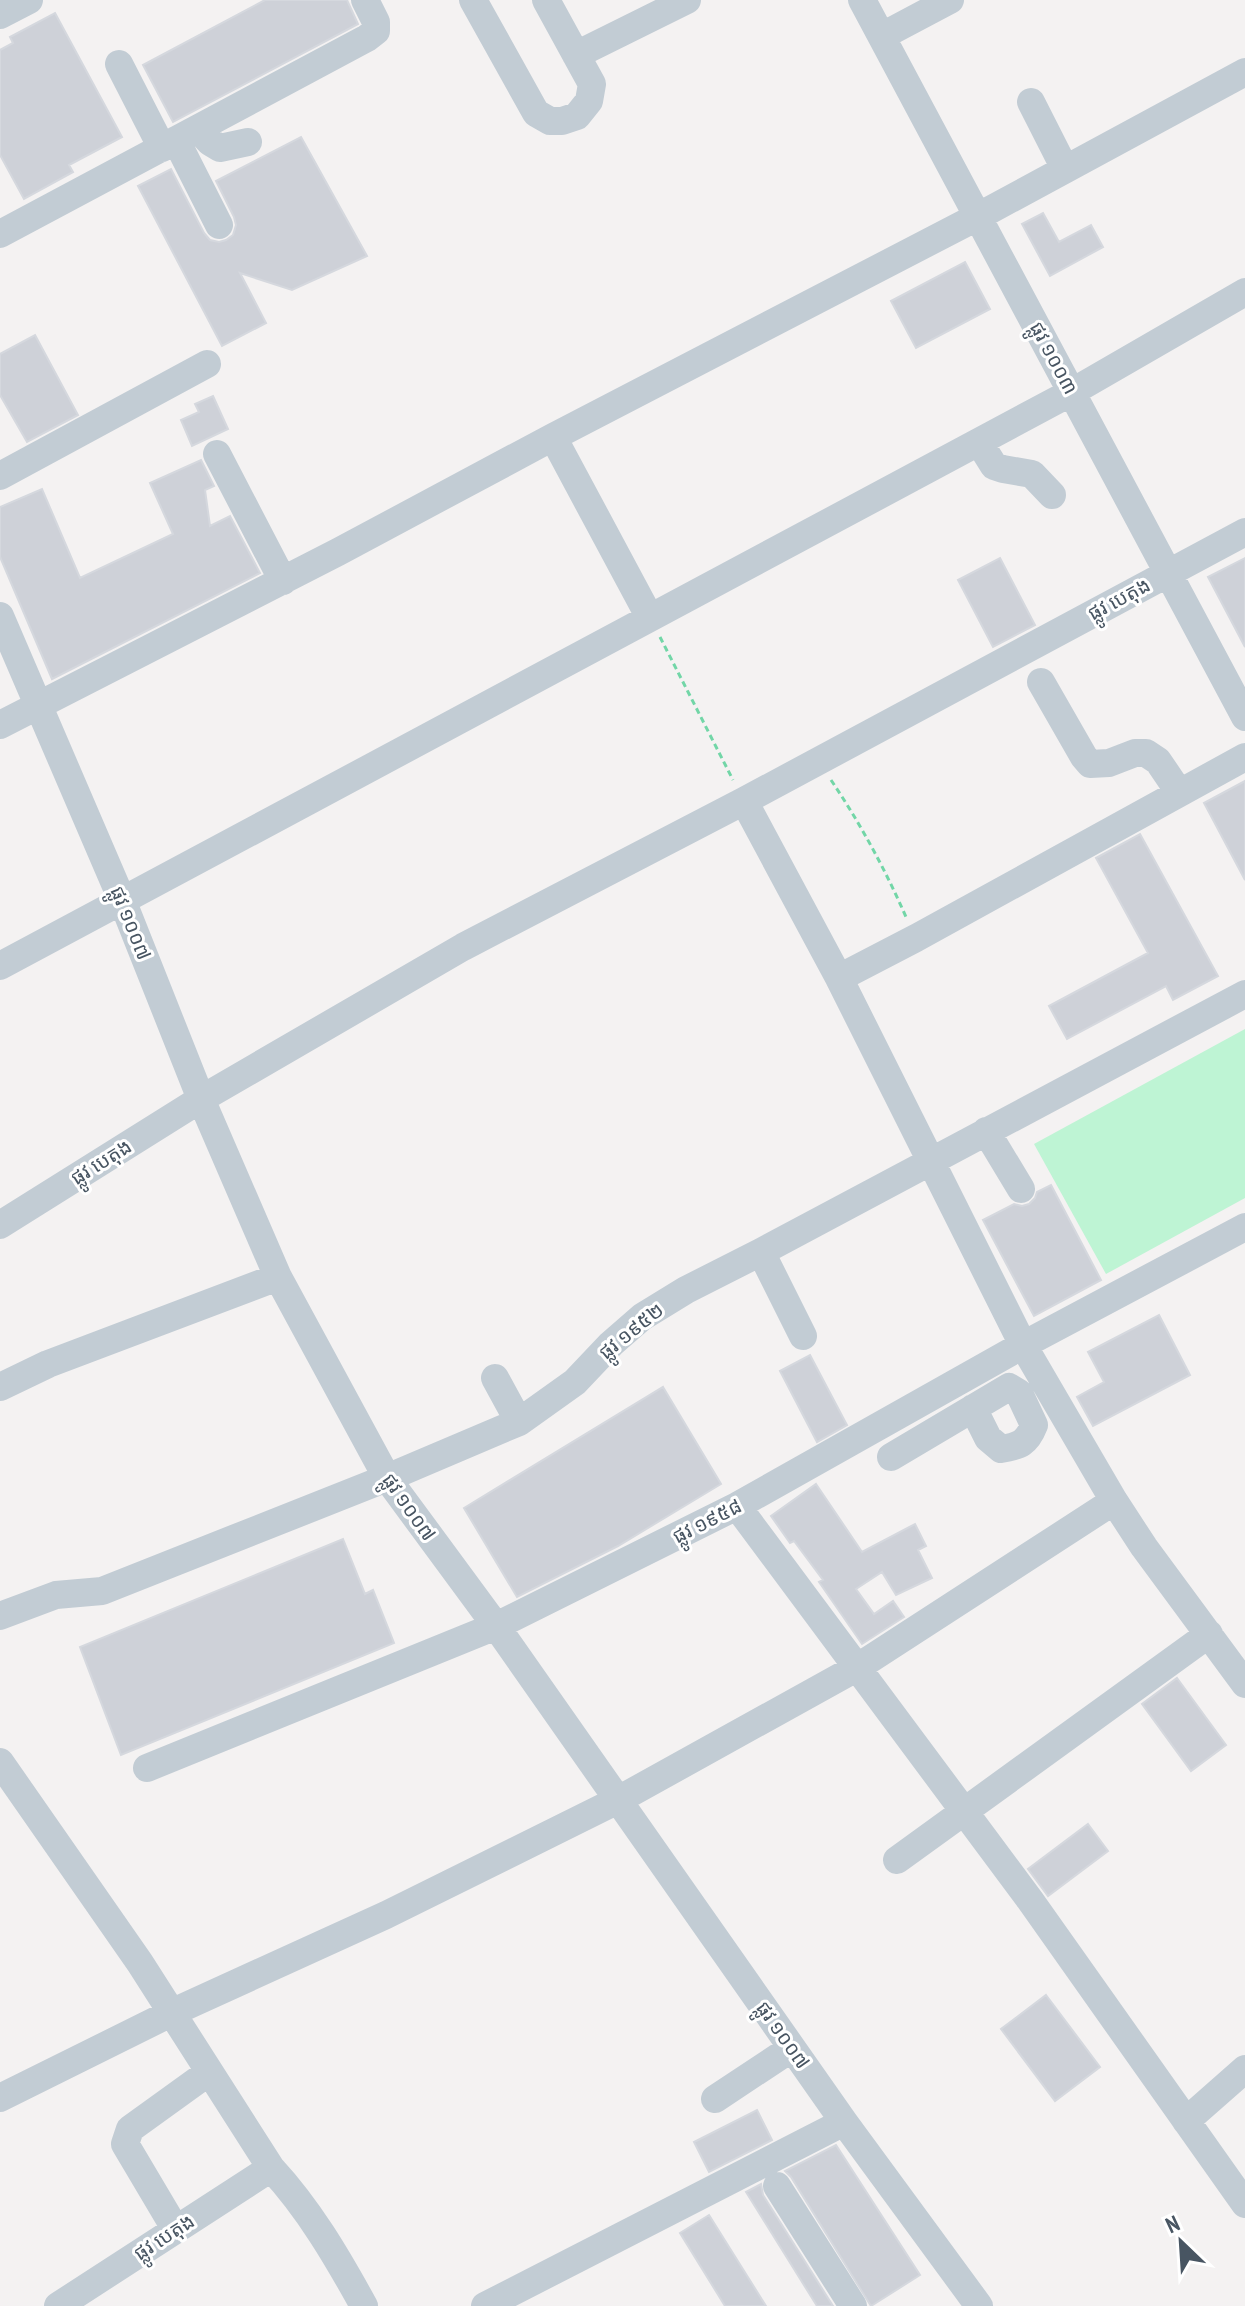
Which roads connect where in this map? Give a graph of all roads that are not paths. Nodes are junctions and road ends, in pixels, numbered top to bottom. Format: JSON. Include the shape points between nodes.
{"nodes":[{"id":1,"x":29,"y":0,"type":"edge"},
{"id":2,"x":365,"y":0,"type":"edge"},
{"id":3,"x":473,"y":0,"type":"edge"},
{"id":4,"x":546,"y":0,"type":"edge"},
{"id":5,"x":687,"y":0,"type":"edge"},
{"id":6,"x":862,"y":0,"type":"edge"},
{"id":7,"x":950,"y":0,"type":"edge"},
{"id":8,"x":0,"y":15,"type":"edge"},
{"id":9,"x":882,"y":36,"type":"junction"},
{"id":10,"x":576,"y":55,"type":"junction"},
{"id":11,"x":119,"y":64,"type":"dead end"},
{"id":12,"x":1245,"y":72,"type":"edge"},
{"id":13,"x":1031,"y":102,"type":"dead end"},
{"id":14,"x":179,"y":139,"type":"junction"},
{"id":15,"x":248,"y":142,"type":"dead end"},
{"id":16,"x":1065,"y":169,"type":"junction"},
{"id":17,"x":979,"y":216,"type":"junction"},
{"id":18,"x":219,"y":225,"type":"dead end"},
{"id":19,"x":0,"y":234,"type":"edge"},
{"id":20,"x":1245,"y":292,"type":"edge"},
{"id":21,"x":207,"y":364,"type":"dead end"},
{"id":22,"x":1072,"y":392,"type":"junction"},
{"id":23,"x":553,"y":437,"type":"junction"},
{"id":24,"x":979,"y":442,"type":"junction"},
{"id":25,"x":217,"y":454,"type":"dead end"},
{"id":26,"x":0,"y":476,"type":"edge"},
{"id":27,"x":1052,"y":495,"type":"dead end"},
{"id":28,"x":1245,"y":532,"type":"edge"},
{"id":29,"x":1168,"y":572,"type":"junction"},
{"id":30,"x":283,"y":581,"type":"junction"},
{"id":31,"x":0,"y":616,"type":"edge"},
{"id":32,"x":650,"y":618,"type":"junction"},
{"id":33,"x":1041,"y":682,"type":"dead end"},
{"id":34,"x":38,"y":705,"type":"junction"},
{"id":35,"x":1245,"y":717,"type":"edge"},
{"id":36,"x":0,"y":725,"type":"edge"},
{"id":37,"x":1245,"y":757,"type":"edge"},
{"id":38,"x":1179,"y":792,"type":"junction"},
{"id":39,"x":744,"y":801,"type":"junction"},
{"id":40,"x":122,"y":900,"type":"junction"},
{"id":41,"x":0,"y":966,"type":"edge"},
{"id":42,"x":839,"y":978,"type":"junction"},
{"id":43,"x":1245,"y":994,"type":"edge"},
{"id":44,"x":201,"y":1099,"type":"junction"},
{"id":45,"x":986,"y":1131,"type":"junction"},
{"id":46,"x":931,"y":1161,"type":"junction"},
{"id":47,"x":1021,"y":1189,"type":"dead end"},
{"id":48,"x":0,"y":1225,"type":"edge"},
{"id":49,"x":1245,"y":1227,"type":"edge"},
{"id":50,"x":761,"y":1252,"type":"junction"},
{"id":51,"x":278,"y":1277,"type":"junction"},
{"id":52,"x":803,"y":1336,"type":"dead end"},
{"id":53,"x":1023,"y":1345,"type":"junction"},
{"id":54,"x":495,"y":1378,"type":"dead end"},
{"id":55,"x":0,"y":1387,"type":"edge"},
{"id":56,"x":973,"y":1408,"type":"dead end"},
{"id":57,"x":910,"y":1409,"type":"junction"},
{"id":58,"x":519,"y":1422,"type":"junction"},
{"id":59,"x":926,"y":1435,"type":"junction"},
{"id":60,"x":891,"y":1457,"type":"dead end"},
{"id":61,"x":387,"y":1478,"type":"junction"},
{"id":62,"x":1114,"y":1501,"type":"junction"},
{"id":63,"x":737,"y":1506,"type":"junction"},
{"id":64,"x":0,"y":1616,"type":"edge"},
{"id":65,"x":496,"y":1626,"type":"junction"},
{"id":66,"x":1209,"y":1634,"type":"junction"},
{"id":67,"x":858,"y":1667,"type":"junction"},
{"id":68,"x":1245,"y":1684,"type":"edge"},
{"id":69,"x":0,"y":1762,"type":"edge"},
{"id":70,"x":147,"y":1768,"type":"dead end"},
{"id":71,"x":618,"y":1800,"type":"junction"},
{"id":72,"x":965,"y":1810,"type":"junction"},
{"id":73,"x":897,"y":1860,"type":"dead end"},
{"id":74,"x":171,"y":2013,"type":"junction"},
{"id":75,"x":792,"y":2048,"type":"junction"},
{"id":76,"x":1245,"y":2069,"type":"edge"},
{"id":77,"x":209,"y":2072,"type":"junction"},
{"id":78,"x":0,"y":2098,"type":"edge"},
{"id":79,"x":715,"y":2099,"type":"dead end"},
{"id":80,"x":1186,"y":2121,"type":"junction"},
{"id":81,"x":844,"y":2122,"type":"junction"},
{"id":82,"x":271,"y":2168,"type":"junction"},
{"id":83,"x":777,"y":2186,"type":"dead end"},
{"id":84,"x":1245,"y":2204,"type":"edge"},
{"id":85,"x":176,"y":2230,"type":"junction"},
{"id":86,"x":967,"y":2302,"type":"edge"},
{"id":87,"x":58,"y":2306,"type":"edge"},
{"id":88,"x":364,"y":2306,"type":"edge"},
{"id":89,"x":485,"y":2306,"type":"edge"},
{"id":90,"x":853,"y":2306,"type":"edge"}],
"edges":[{"from":1,"to":8,"type":"street"},
{"from":2,"to":14,"type":"street","via":[[376,31]]},
{"from":3,"to":10,"type":"street","via":[[536,113],[550,121],[577,116],[589,101],[592,84]]},
{"from":4,"to":10,"type":"street"},
{"from":5,"to":10,"type":"street"},
{"from":6,"to":9,"type":"street","name":"ផ្លូវ ១០០៣"},
{"from":7,"to":9,"type":"street"},
{"from":9,"to":17,"type":"street","name":"ផ្លូវ ១០០៣"},
{"from":11,"to":14,"type":"street"},
{"from":12,"to":16,"type":"street"},
{"from":13,"to":16,"type":"street"},
{"from":14,"to":15,"type":"street","via":[[220,148]]},
{"from":14,"to":18,"type":"street"},
{"from":14,"to":19,"type":"street"},
{"from":16,"to":17,"type":"street"},
{"from":17,"to":22,"type":"street","name":"ផ្លូវ ១០០៣"},
{"from":17,"to":23,"type":"street"},
{"from":20,"to":22,"type":"street"},
{"from":21,"to":26,"type":"street"},
{"from":22,"to":24,"type":"street"},
{"from":22,"to":29,"type":"street","name":"ផ្លូវ ១០០៣"},
{"from":23,"to":30,"type":"street"},
{"from":23,"to":32,"type":"street"},
{"from":24,"to":27,"type":"street","via":[[994,466],[1032,474]]},
{"from":24,"to":32,"type":"street"},
{"from":25,"to":30,"type":"street"},
{"from":28,"to":29,"type":"street","name":"ផ្លូវ បេតុង"},
{"from":29,"to":35,"type":"street","name":"ផ្លូវ ១០០៣"},
{"from":29,"to":39,"type":"street","name":"ផ្លូវ បេតុង"},
{"from":30,"to":34,"type":"street"},
{"from":31,"to":34,"type":"street","name":"ផ្លូវ ១០០៧"},
{"from":32,"to":40,"type":"street"},
{"from":33,"to":38,"type":"street","via":[[1090,764],[1146,753]]},
{"from":34,"to":36,"type":"street"},
{"from":34,"to":40,"type":"street","name":"ផ្លូវ ១០០៧"},
{"from":37,"to":38,"type":"street"},
{"from":38,"to":42,"type":"street"},
{"from":39,"to":42,"type":"street"},
{"from":39,"to":44,"type":"street","name":"ផ្លូវ បេតុង","via":[[463,947]]},
{"from":40,"to":41,"type":"street"},
{"from":40,"to":44,"type":"street","name":"ផ្លូវ ១០០៧"},
{"from":42,"to":46,"type":"street"},
{"from":43,"to":45,"type":"street","name":"ផ្លូវ ១៩៥២"},
{"from":44,"to":48,"type":"street","name":"ផ្លូវ បេតុង"},
{"from":44,"to":51,"type":"street","name":"ផ្លូវ ១០០៧"},
{"from":45,"to":46,"type":"street","name":"ផ្លូវ ១៩៥២"},
{"from":45,"to":47,"type":"street"},
{"from":46,"to":50,"type":"street","name":"ផ្លូវ ១៩៥២"},
{"from":46,"to":53,"type":"street"},
{"from":49,"to":53,"type":"street","name":"ផ្លូវ ១៩៥៨"},
{"from":50,"to":52,"type":"street"},
{"from":50,"to":58,"type":"street","name":"ផ្លូវ ១៩៥២","via":[[642,1317],[575,1382]]},
{"from":51,"to":55,"type":"street"},
{"from":51,"to":61,"type":"street","name":"ផ្លូវ ១០០៧"},
{"from":53,"to":57,"type":"street","name":"ផ្លូវ ១៩៥៨"},
{"from":53,"to":62,"type":"street"},
{"from":54,"to":58,"type":"street"},
{"from":56,"to":59,"type":"street"},
{"from":57,"to":59,"type":"street"},
{"from":57,"to":63,"type":"street","name":"ផ្លូវ ១៩៥៨"},
{"from":58,"to":61,"type":"street","name":"ផ្លូវ ១៩៥២"},
{"from":59,"to":60,"type":"street"},
{"from":61,"to":64,"type":"street","name":"ផ្លូវ ១៩៥២","via":[[102,1591],[56,1595]]},
{"from":61,"to":65,"type":"street","name":"ផ្លូវ ១០០៧"},
{"from":62,"to":66,"type":"street"},
{"from":62,"to":67,"type":"street"},
{"from":63,"to":65,"type":"street","name":"ផ្លូវ ១៩៥៨"},
{"from":63,"to":67,"type":"street"},
{"from":65,"to":70,"type":"street","name":"ផ្លូវ ១៩៥៨"},
{"from":65,"to":71,"type":"street","name":"ផ្លូវ ១០០៧"},
{"from":66,"to":68,"type":"street"},
{"from":66,"to":72,"type":"street"},
{"from":67,"to":71,"type":"street"},
{"from":67,"to":72,"type":"street"},
{"from":69,"to":74,"type":"street"},
{"from":71,"to":74,"type":"street","via":[[386,1915]]},
{"from":71,"to":75,"type":"street","name":"ផ្លូវ ១០០៧"},
{"from":72,"to":73,"type":"street"},
{"from":72,"to":80,"type":"street"},
{"from":74,"to":77,"type":"street"},
{"from":74,"to":78,"type":"street"},
{"from":75,"to":79,"type":"street"},
{"from":75,"to":81,"type":"street","name":"ផ្លូវ ១០០៧"},
{"from":76,"to":80,"type":"street"},
{"from":77,"to":82,"type":"street"},
{"from":77,"to":85,"type":"street","via":[[130,2129],[125,2144]]},
{"from":80,"to":84,"type":"street"},
{"from":81,"to":86,"type":"street","name":"ផ្លូវ ១០០៧"},
{"from":81,"to":89,"type":"street"},
{"from":82,"to":85,"type":"street","name":"ផ្លូវ បេតុង"},
{"from":82,"to":88,"type":"street","via":[[293,2191]]},
{"from":83,"to":90,"type":"street"},
{"from":85,"to":87,"type":"street","name":"ផ្លូវ បេតុង"}]}
